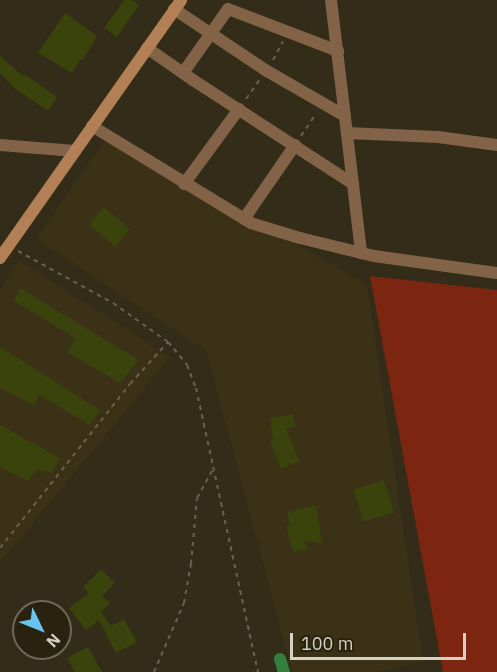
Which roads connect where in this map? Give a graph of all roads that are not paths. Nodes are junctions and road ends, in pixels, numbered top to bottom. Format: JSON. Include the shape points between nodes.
{"nodes":[{"id":1,"x":331,"y":0,"type":"edge"},
{"id":2,"x":177,"y":4,"type":"edge"},
{"id":3,"x":210,"y":34,"type":"junction"},
{"id":4,"x":147,"y":48,"type":"junction"},
{"id":5,"x":338,"y":51,"type":"junction"},
{"id":6,"x":183,"y":73,"type":"junction"},
{"id":7,"x":239,"y":109,"type":"junction"},
{"id":8,"x":345,"y":116,"type":"junction"},
{"id":9,"x":92,"y":126,"type":"junction"},
{"id":10,"x":347,"y":134,"type":"junction"},
{"id":11,"x":0,"y":145,"type":"edge"},
{"id":12,"x":497,"y":145,"type":"edge"},
{"id":13,"x":295,"y":146,"type":"junction"},
{"id":14,"x":75,"y":151,"type":"junction"},
{"id":15,"x":353,"y":183,"type":"junction"},
{"id":16,"x":184,"y":184,"type":"junction"},
{"id":17,"x":244,"y":219,"type":"junction"},
{"id":18,"x":361,"y":253,"type":"junction"},
{"id":19,"x":0,"y":258,"type":"edge"},
{"id":20,"x":497,"y":273,"type":"edge"}],
"edges":[{"from":1,"to":5,"type":"street"},
{"from":2,"to":3,"type":"street"},
{"from":2,"to":4,"type":"main road"},
{"from":3,"to":5,"type":"street","via":[[228,9]]},
{"from":3,"to":6,"type":"street"},
{"from":3,"to":8,"type":"street"},
{"from":4,"to":6,"type":"street"},
{"from":4,"to":9,"type":"main road"},
{"from":5,"to":8,"type":"street"},
{"from":6,"to":7,"type":"street"},
{"from":7,"to":13,"type":"street"},
{"from":7,"to":16,"type":"street"},
{"from":8,"to":10,"type":"street"},
{"from":9,"to":14,"type":"main road"},
{"from":9,"to":16,"type":"street"},
{"from":10,"to":12,"type":"street","via":[[438,137]]},
{"from":10,"to":15,"type":"street"},
{"from":11,"to":14,"type":"street"},
{"from":13,"to":15,"type":"street"},
{"from":13,"to":17,"type":"street"},
{"from":14,"to":19,"type":"main road"},
{"from":15,"to":18,"type":"street"},
{"from":16,"to":17,"type":"street"},
{"from":17,"to":18,"type":"street"},
{"from":18,"to":20,"type":"street"}]}
